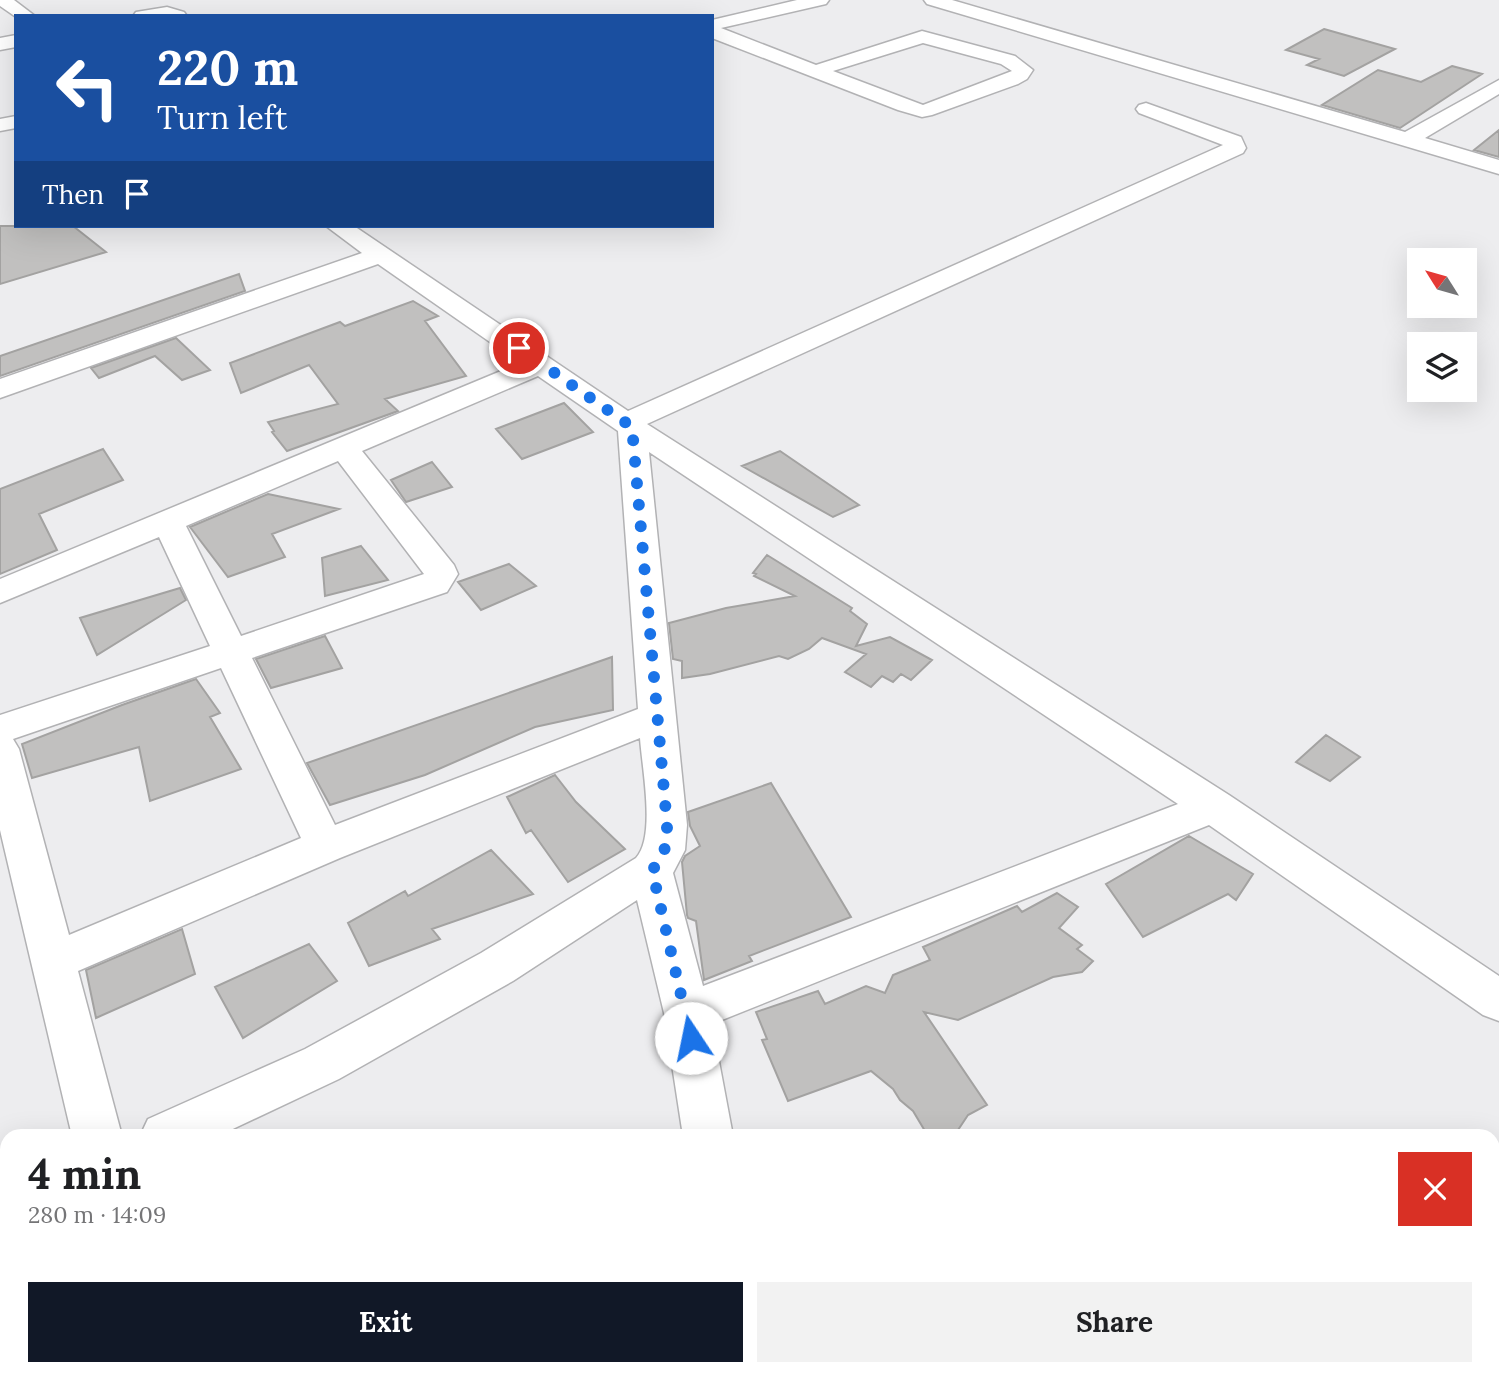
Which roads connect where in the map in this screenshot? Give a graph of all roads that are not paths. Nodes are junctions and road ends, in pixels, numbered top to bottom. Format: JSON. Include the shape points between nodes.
{"nodes":[{"id":1,"x":2,"y":0,"type":"edge"},
{"id":2,"x":820,"y":0,"type":"edge"},
{"id":3,"x":933,"y":0,"type":"edge"},
{"id":4,"x":23,"y":14,"type":"edge"},
{"id":5,"x":154,"y":14,"type":"edge"},
{"id":6,"x":172,"y":14,"type":"edge"},
{"id":7,"x":714,"y":25,"type":"edge"},
{"id":8,"x":714,"y":32,"type":"edge"},
{"id":9,"x":815,"y":71,"type":"junction"},
{"id":10,"x":1499,"y":86,"type":"edge"},
{"id":11,"x":1146,"y":109,"type":"dead end"},
{"id":12,"x":1407,"y":140,"type":"junction"},
{"id":13,"x":1499,"y":167,"type":"edge"},
{"id":14,"x":341,"y":228,"type":"edge"},
{"id":15,"x":381,"y":255,"type":"junction"},
{"id":16,"x":542,"y":364,"type":"junction"},
{"id":17,"x":0,"y":389,"type":"edge"},
{"id":18,"x":629,"y":425,"type":"junction"},
{"id":19,"x":343,"y":447,"type":"junction"},
{"id":20,"x":168,"y":522,"type":"junction"},
{"id":21,"x":0,"y":592,"type":"edge"},
{"id":22,"x":229,"y":652,"type":"junction"},
{"id":23,"x":656,"y":717,"type":"junction"},
{"id":24,"x":0,"y":729,"type":"edge"},
{"id":25,"x":0,"y":749,"type":"edge"},
{"id":26,"x":1215,"y":806,"type":"junction"},
{"id":27,"x":325,"y":846,"type":"junction"},
{"id":28,"x":652,"y":870,"type":"junction"},
{"id":29,"x":55,"y":961,"type":"junction"},
{"id":30,"x":1499,"y":1001,"type":"edge"},
{"id":31,"x":687,"y":1013,"type":"junction"},
{"id":32,"x":95,"y":1129,"type":"edge"},
{"id":33,"x":180,"y":1129,"type":"edge"},
{"id":34,"x":707,"y":1129,"type":"edge"}],
"edges":[{"from":1,"to":4,"type":"street"},
{"from":2,"to":7,"type":"street"},
{"from":3,"to":12,"type":"street"},
{"from":5,"to":6,"type":"street"},
{"from":8,"to":9,"type":"street"},
{"from":9,"to":9,"type":"street","via":[[922,111],[1011,80],[1023,70],[1008,60],[922,37]]},
{"from":10,"to":12,"type":"street"},
{"from":11,"to":18,"type":"street","via":[[1234,142],[1236,148]]},
{"from":12,"to":13,"type":"street"},
{"from":14,"to":15,"type":"street"},
{"from":15,"to":16,"type":"street"},
{"from":15,"to":17,"type":"street"},
{"from":16,"to":18,"type":"street"},
{"from":16,"to":19,"type":"street"},
{"from":18,"to":23,"type":"street"},
{"from":18,"to":26,"type":"street"},
{"from":19,"to":20,"type":"street"},
{"from":19,"to":22,"type":"street","via":[[437,565],[440,579],[419,590]]},
{"from":20,"to":21,"type":"street"},
{"from":20,"to":22,"type":"street"},
{"from":22,"to":24,"type":"street"},
{"from":22,"to":27,"type":"street"},
{"from":23,"to":27,"type":"street"},
{"from":23,"to":28,"type":"street","via":[[667,844]]},
{"from":25,"to":29,"type":"street"},
{"from":26,"to":30,"type":"street"},
{"from":26,"to":31,"type":"street"},
{"from":27,"to":29,"type":"street"},
{"from":28,"to":31,"type":"street"},
{"from":28,"to":33,"type":"street","via":[[496,967],[322,1064]]},
{"from":29,"to":32,"type":"street"},
{"from":31,"to":34,"type":"street"}]}
